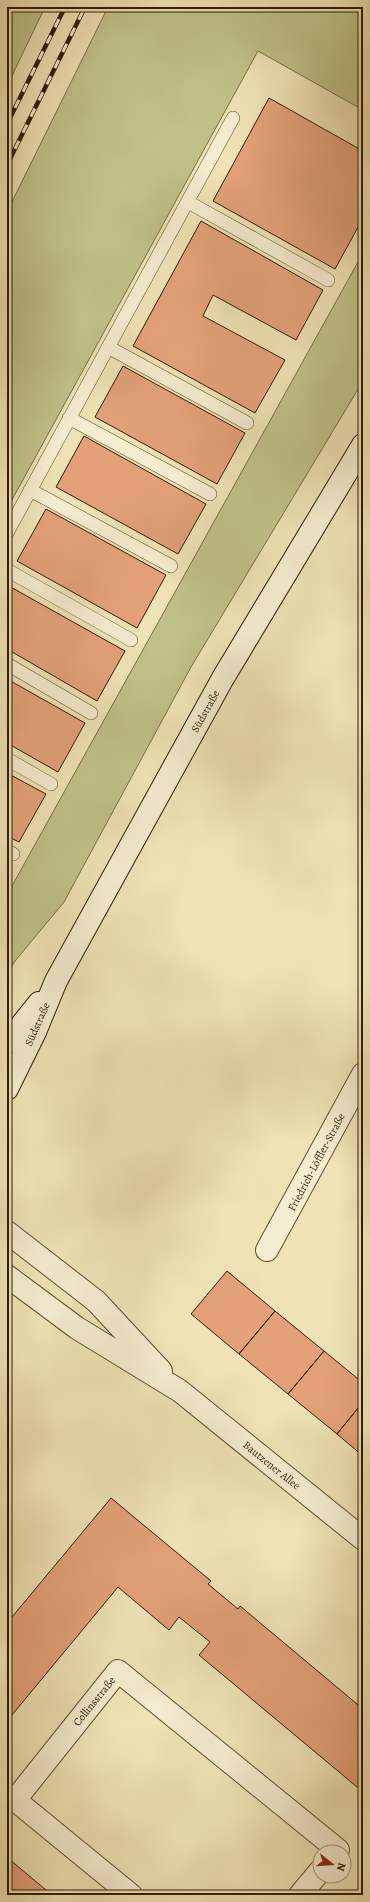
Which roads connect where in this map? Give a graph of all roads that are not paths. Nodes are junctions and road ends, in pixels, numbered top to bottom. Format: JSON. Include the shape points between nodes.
{"nodes":[{"id":1,"x":233,"y":118,"type":"dead end"},
{"id":2,"x":188,"y":202,"type":"junction"},
{"id":3,"x":328,"y":280,"type":"dead end"},
{"id":4,"x":108,"y":347,"type":"junction"},
{"id":5,"x":69,"y":418,"type":"junction"},
{"id":6,"x":247,"y":423,"type":"dead end"},
{"id":7,"x":363,"y":445,"type":"edge"},
{"id":8,"x":30,"y":490,"type":"junction"},
{"id":9,"x":210,"y":494,"type":"dead end"},
{"id":10,"x":7,"y":533,"type":"edge"},
{"id":11,"x":171,"y":566,"type":"dead end"},
{"id":12,"x":7,"y":570,"type":"edge"},
{"id":13,"x":131,"y":640,"type":"dead end"},
{"id":14,"x":7,"y":664,"type":"edge"},
{"id":15,"x":91,"y":713,"type":"dead end"},
{"id":16,"x":7,"y":759,"type":"edge"},
{"id":17,"x":51,"y":784,"type":"dead end"},
{"id":18,"x":56,"y":981,"type":"junction"},
{"id":19,"x":7,"y":1044,"type":"edge"},
{"id":20,"x":363,"y":1074,"type":"edge"},
{"id":21,"x":7,"y":1089,"type":"edge"},
{"id":22,"x":7,"y":1232,"type":"edge"},
{"id":23,"x":267,"y":1250,"type":"dead end"},
{"id":24,"x":7,"y":1276,"type":"edge"},
{"id":25,"x":180,"y":1391,"type":"junction"},
{"id":26,"x":363,"y":1539,"type":"edge"},
{"id":27,"x":331,"y":1844,"type":"edge"},
{"id":28,"x":312,"y":1881,"type":"edge"},
{"id":29,"x":131,"y":1895,"type":"edge"},
{"id":30,"x":300,"y":1895,"type":"edge"}],
"edges":[{"from":1,"to":2,"type":"lane"},
{"from":2,"to":3,"type":"lane"},
{"from":2,"to":4,"type":"lane"},
{"from":4,"to":5,"type":"lane"},
{"from":4,"to":6,"type":"lane"},
{"from":5,"to":8,"type":"lane"},
{"from":5,"to":9,"type":"lane"},
{"from":7,"to":18,"type":"street","name":"Südstraße","via":[[223,678]]},
{"from":8,"to":10,"type":"lane"},
{"from":8,"to":11,"type":"lane"},
{"from":12,"to":13,"type":"lane"},
{"from":14,"to":15,"type":"lane"},
{"from":16,"to":17,"type":"lane"},
{"from":18,"to":19,"type":"street","name":"Südstraße"},
{"from":18,"to":21,"type":"street","name":"Südstraße"},
{"from":20,"to":23,"type":"street","name":"Friedrich-Löffler-Straße"},
{"from":22,"to":25,"type":"street","name":"Bautzener Allee","via":[[96,1301]]},
{"from":24,"to":25,"type":"street","name":"Bautzener Allee","via":[[77,1328]]},
{"from":25,"to":26,"type":"street","name":"Bautzener Allee"},
{"from":27,"to":29,"type":"street","name":"Collinsstraße","via":[[118,1671],[15,1800]]},
{"from":28,"to":30,"type":"street"}]}
